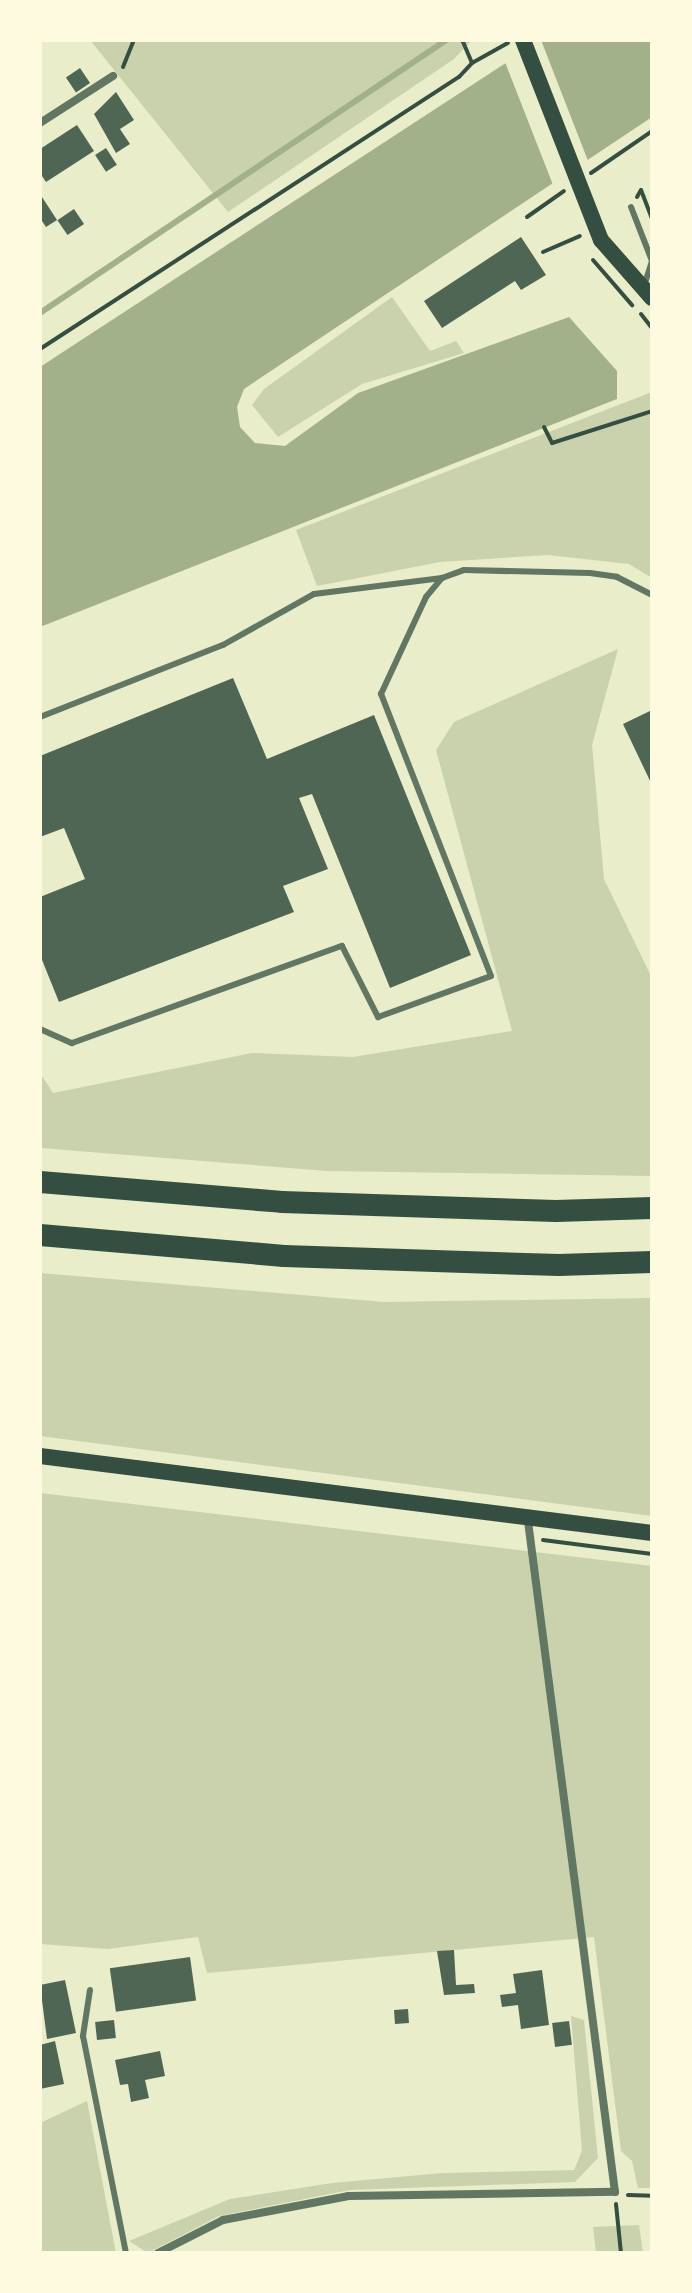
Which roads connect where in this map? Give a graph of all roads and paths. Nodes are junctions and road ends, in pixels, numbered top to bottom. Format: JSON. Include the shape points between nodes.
{"nodes":[{"id":1,"x":134,"y":40,"type":"edge"},
{"id":2,"x":462,"y":40,"type":"edge"},
{"id":3,"x":513,"y":40,"type":"edge"},
{"id":4,"x":523,"y":40,"type":"edge"},
{"id":5,"x":472,"y":63,"type":"junction"},
{"id":6,"x":113,"y":76,"type":"joint"},
{"id":7,"x":40,"y":123,"type":"edge"},
{"id":8,"x":631,"y":207,"type":"dead end"},
{"id":9,"x":580,"y":236,"type":"dead end"},
{"id":10,"x":543,"y":252,"type":"dead end"},
{"id":11,"x":652,"y":261,"type":"edge"},
{"id":12,"x":648,"y":294,"type":"edge"},
{"id":13,"x":40,"y":349,"type":"edge"},
{"id":14,"x":652,"y":411,"type":"edge"},
{"id":15,"x":544,"y":427,"type":"dead end"},
{"id":16,"x":442,"y":578,"type":"junction"},
{"id":17,"x":652,"y":595,"type":"edge"},
{"id":18,"x":40,"y":717,"type":"edge"},
{"id":19,"x":40,"y":1029,"type":"edge"},
{"id":20,"x":40,"y":1182,"type":"edge"},
{"id":21,"x":652,"y":1208,"type":"edge"},
{"id":22,"x":40,"y":1235,"type":"edge"},
{"id":23,"x":652,"y":1262,"type":"edge"},
{"id":24,"x":40,"y":1456,"type":"edge"},
{"id":25,"x":528,"y":1521,"type":"junction"},
{"id":26,"x":652,"y":1533,"type":"edge"},
{"id":27,"x":531,"y":1538,"type":"junction"},
{"id":28,"x":652,"y":1554,"type":"edge"},
{"id":29,"x":90,"y":1990,"type":"dead end"},
{"id":30,"x":615,"y":2192,"type":"junction"},
{"id":31,"x":652,"y":2196,"type":"edge"},
{"id":32,"x":126,"y":2253,"type":"edge"},
{"id":33,"x":158,"y":2253,"type":"edge"},
{"id":34,"x":621,"y":2253,"type":"edge"}],
"edges":[{"from":1,"to":6,"type":"path"},
{"from":2,"to":5,"type":"path"},
{"from":3,"to":5,"type":"path"},
{"from":4,"to":12,"type":"main road","via":[[601,240]]},
{"from":5,"to":13,"type":"path","via":[[459,77]]},
{"from":6,"to":7,"type":"street"},
{"from":8,"to":11,"type":"lane"},
{"from":9,"to":10,"type":"path"},
{"from":11,"to":12,"type":"lane"},
{"from":14,"to":15,"type":"path","via":[[552,443]]},
{"from":16,"to":17,"type":"lane","via":[[464,570],[590,573],[617,577]]},
{"from":16,"to":18,"type":"lane","via":[[314,594],[223,645]]},
{"from":16,"to":19,"type":"lane","via":[[426,597],[381,694],[491,976],[378,1017],[342,946],[72,1043]]},
{"from":20,"to":21,"type":"highway","via":[[282,1202],[556,1211]]},
{"from":22,"to":23,"type":"highway","via":[[284,1256],[559,1265]]},
{"from":24,"to":25,"type":"main road"},
{"from":25,"to":26,"type":"main road"},
{"from":25,"to":27,"type":"street"},
{"from":27,"to":28,"type":"path"},
{"from":27,"to":30,"type":"street"},
{"from":29,"to":32,"type":"lane","via":[[83,2036]]},
{"from":30,"to":31,"type":"path"},
{"from":30,"to":33,"type":"street","via":[[349,2196],[223,2220]]},
{"from":30,"to":34,"type":"path"}]}
